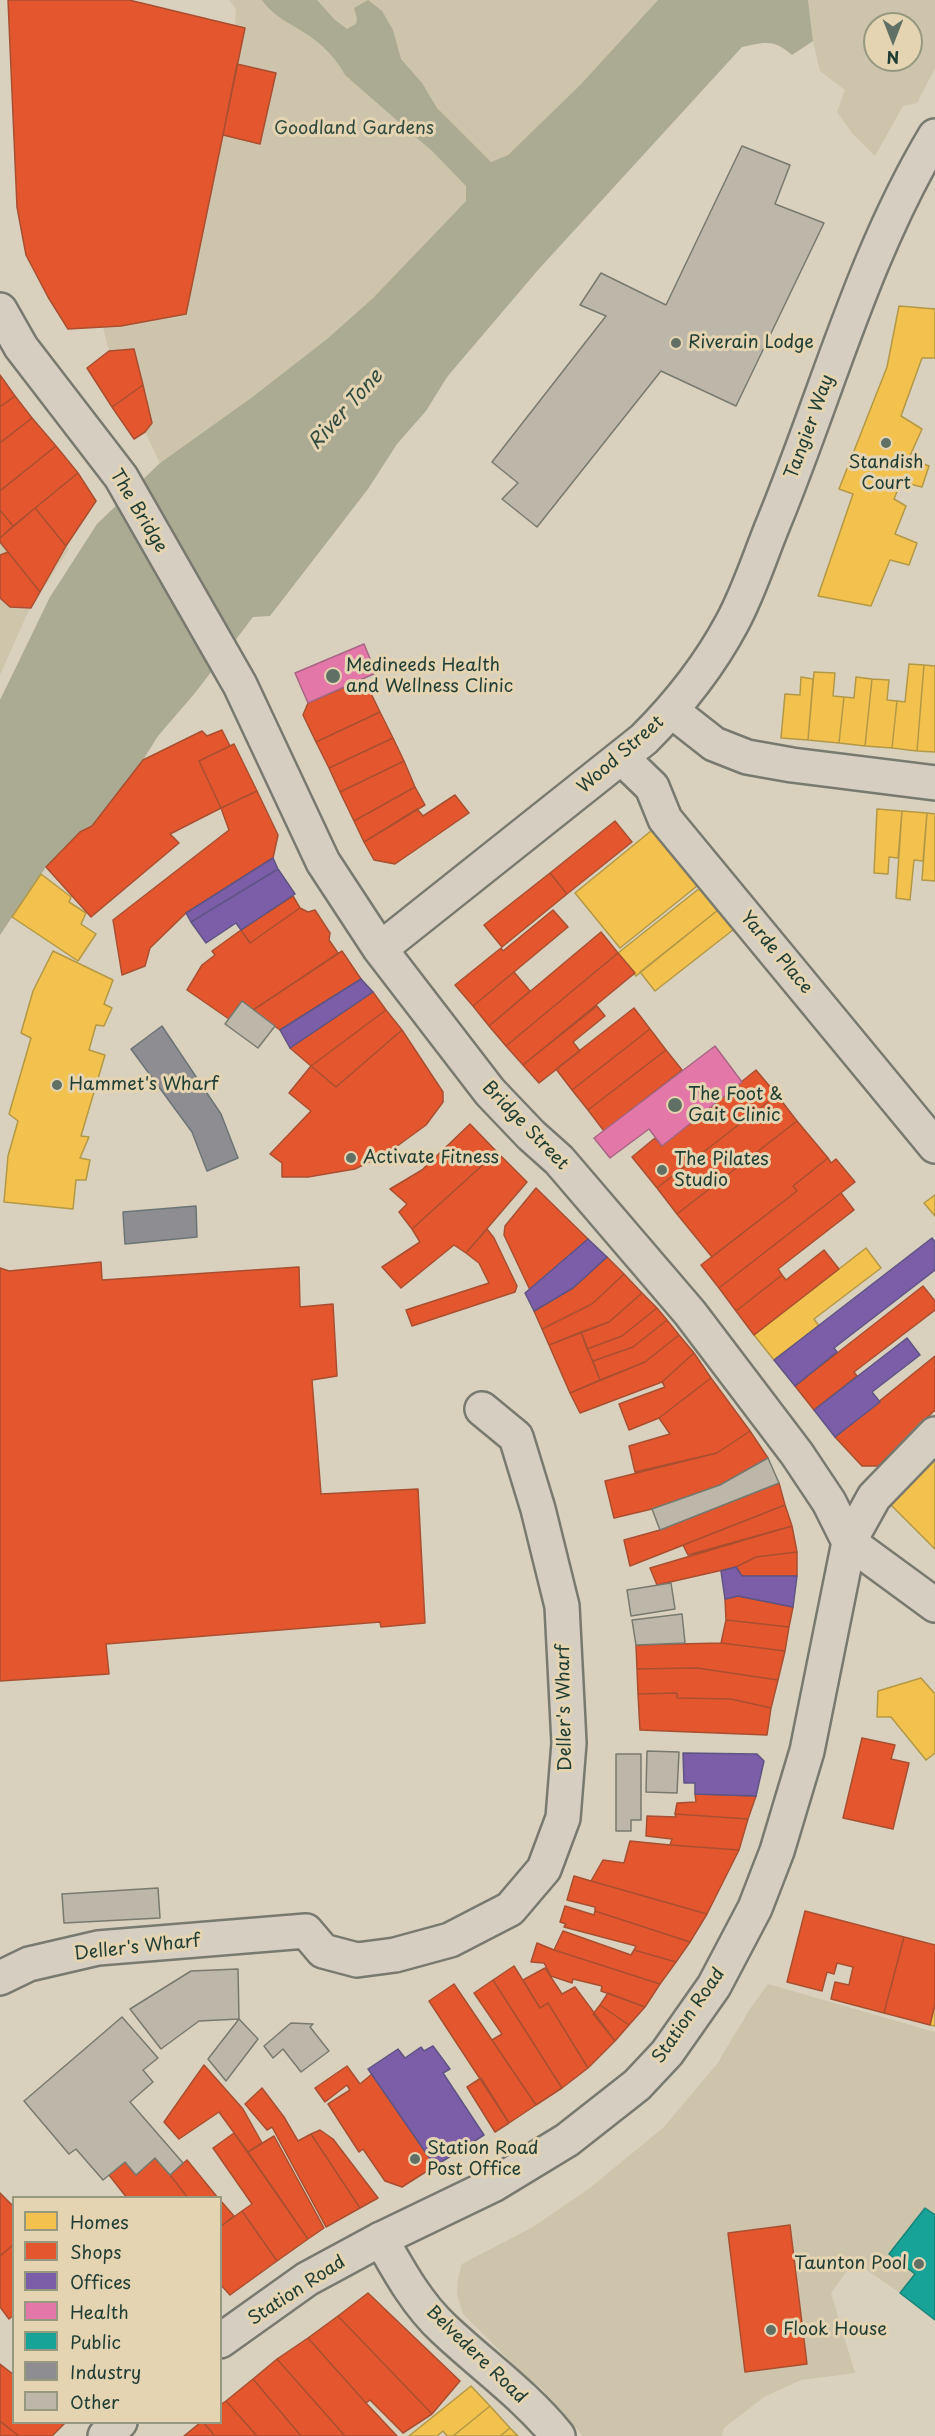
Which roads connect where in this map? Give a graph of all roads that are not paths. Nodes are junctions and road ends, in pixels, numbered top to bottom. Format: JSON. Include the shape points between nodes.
{"nodes":[{"id":1,"x":935,"y":136,"type":"edge"},
{"id":2,"x":0,"y":310,"type":"edge"},
{"id":3,"x":240,"y":685,"type":"joint"},
{"id":4,"x":672,"y":711,"type":"junction"},
{"id":5,"x":621,"y":758,"type":"junction"},
{"id":6,"x":935,"y":783,"type":"edge"},
{"id":7,"x":380,"y":949,"type":"junction"},
{"id":8,"x":935,"y":1146,"type":"edge"},
{"id":9,"x":482,"y":1409,"type":"dead end"},
{"id":10,"x":935,"y":1434,"type":"edge"},
{"id":11,"x":849,"y":1542,"type":"junction"},
{"id":12,"x":935,"y":1605,"type":"edge"},
{"id":13,"x":0,"y":1978,"type":"edge"},
{"id":14,"x":381,"y":2239,"type":"junction"},
{"id":15,"x":222,"y":2340,"type":"edge"},
{"id":16,"x":558,"y":2436,"type":"edge"}],
"edges":[{"from":1,"to":4,"type":"main road","name":"Tangier Way","via":[[857,298],[790,483],[734,621]]},
{"from":2,"to":3,"type":"main road","name":"The Bridge","via":[[21,346],[121,477]]},
{"from":3,"to":7,"type":"main road","name":"Bridge Street","via":[[322,862]]},
{"from":4,"to":5,"type":"main road","name":"Wood Street"},
{"from":4,"to":6,"type":"main road","name":"Wood Street","via":[[714,744],[747,757]]},
{"from":5,"to":7,"type":"main road","name":"Wood Street"},
{"from":5,"to":8,"type":"main road","name":"Yarde Place","via":[[652,787],[665,819]]},
{"from":7,"to":11,"type":"main road","name":"Bridge Street","via":[[490,1092],[559,1160],[690,1313],[797,1454],[829,1502]]},
{"from":9,"to":13,"type":"main road","name":"Deller's Wharf","via":[[516,1437],[562,1606],[566,1666],[569,1743],[563,1818],[544,1869],[510,1910],[450,1940],[395,1955],[357,1960],[323,1951],[306,1931],[98,1948],[28,1964]]},
{"from":10,"to":11,"type":"main road","via":[[874,1497]]},
{"from":11,"to":12,"type":"main road"},
{"from":11,"to":14,"type":"main road","name":"Station Road","via":[[807,1752],[792,1804],[756,1908],[714,1986],[667,2053],[637,2085],[567,2140],[493,2185]]},
{"from":14,"to":15,"type":"main road","name":"Station Road","via":[[307,2279]]},
{"from":14,"to":16,"type":"main road","name":"Belvedere Road","via":[[407,2285],[442,2328],[502,2379]]}]}
